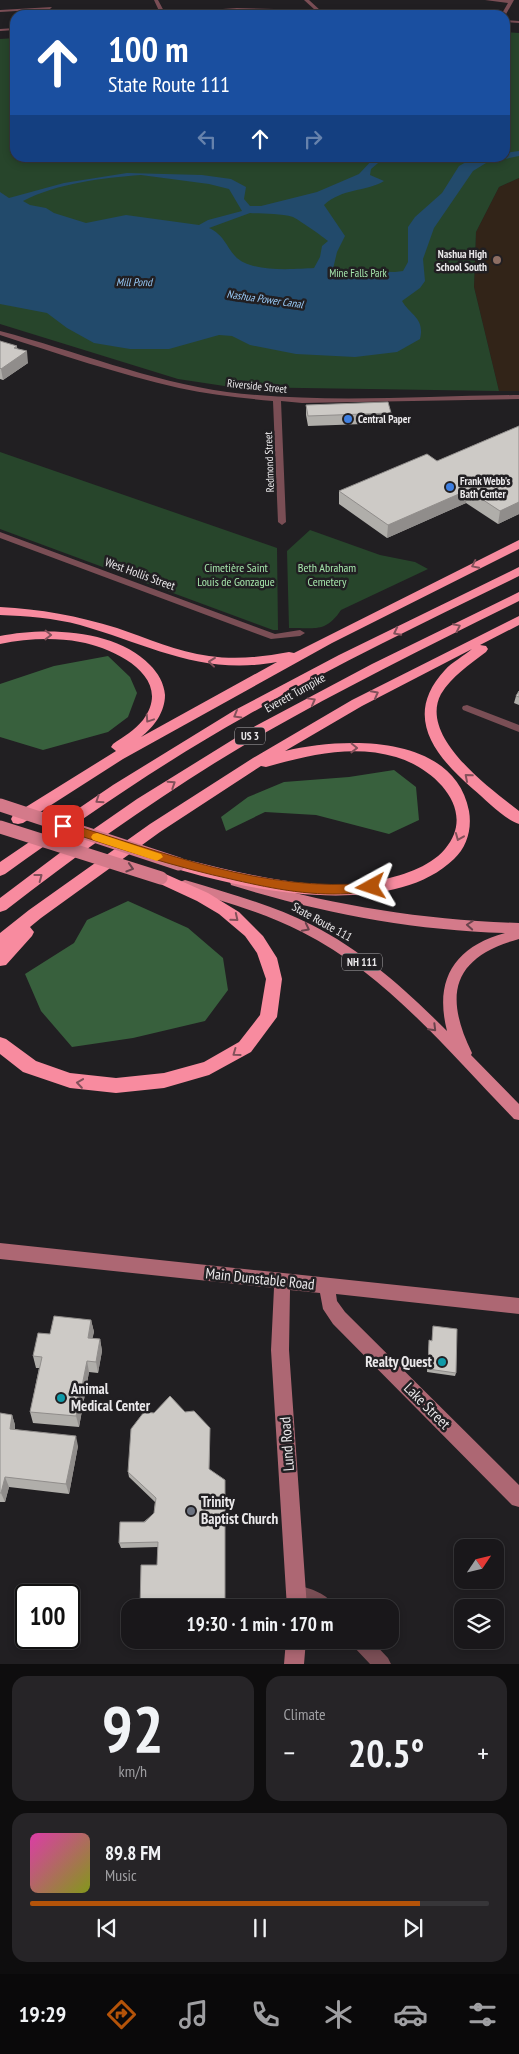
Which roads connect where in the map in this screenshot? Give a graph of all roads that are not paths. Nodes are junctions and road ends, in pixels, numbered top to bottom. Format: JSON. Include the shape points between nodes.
{"nodes":[{"id":1,"x":48,"y":0,"type":"edge"},
{"id":2,"x":306,"y":0,"type":"edge"},
{"id":3,"x":487,"y":0,"type":"edge"},
{"id":4,"x":511,"y":1,"type":"edge"},
{"id":5,"x":50,"y":8,"type":"joint"},
{"id":6,"x":17,"y":10,"type":"edge"},
{"id":7,"x":218,"y":10,"type":"edge"},
{"id":8,"x":261,"y":10,"type":"edge"},
{"id":9,"x":318,"y":10,"type":"edge"},
{"id":10,"x":0,"y":333,"type":"edge"},
{"id":11,"x":519,"y":397,"type":"edge"},
{"id":12,"x":277,"y":400,"type":"junction"},
{"id":13,"x":282,"y":522,"type":"dead end"},
{"id":14,"x":0,"y":535,"type":"edge"},
{"id":15,"x":519,"y":544,"type":"edge"},
{"id":16,"x":519,"y":571,"type":"edge"},
{"id":17,"x":519,"y":596,"type":"edge"},
{"id":18,"x":0,"y":611,"type":"edge"},
{"id":19,"x":519,"y":620,"type":"edge"},
{"id":20,"x":519,"y":625,"type":"edge"},
{"id":21,"x":300,"y":632,"type":"dead end"},
{"id":22,"x":0,"y":640,"type":"edge"},
{"id":23,"x":327,"y":640,"type":"junction"},
{"id":24,"x":467,"y":708,"type":"dead end"},
{"id":25,"x":519,"y":729,"type":"edge"},
{"id":26,"x":224,"y":782,"type":"junction"},
{"id":27,"x":0,"y":805,"type":"edge"},
{"id":28,"x":18,"y":819,"type":"junction"},
{"id":29,"x":519,"y":819,"type":"edge"},
{"id":30,"x":0,"y":828,"type":"edge"},
{"id":31,"x":0,"y":832,"type":"edge"},
{"id":32,"x":180,"y":864,"type":"junction"},
{"id":33,"x":0,"y":870,"type":"edge"},
{"id":34,"x":161,"y":878,"type":"junction"},
{"id":35,"x":84,"y":880,"type":"junction"},
{"id":36,"x":0,"y":906,"type":"edge"},
{"id":37,"x":519,"y":928,"type":"edge"},
{"id":38,"x":519,"y":934,"type":"edge"},
{"id":39,"x":0,"y":942,"type":"edge"},
{"id":40,"x":0,"y":960,"type":"edge"},
{"id":41,"x":0,"y":1044,"type":"edge"},
{"id":42,"x":482,"y":1077,"type":"junction"},
{"id":43,"x":519,"y":1114,"type":"edge"},
{"id":44,"x":0,"y":1252,"type":"edge"},
{"id":45,"x":282,"y":1281,"type":"junction"},
{"id":46,"x":327,"y":1286,"type":"junction"},
{"id":47,"x":519,"y":1306,"type":"edge"},
{"id":48,"x":519,"y":1498,"type":"edge"},
{"id":49,"x":297,"y":1599,"type":"edge"},
{"id":50,"x":295,"y":1649,"type":"edge"},
{"id":51,"x":368,"y":1649,"type":"edge"},
{"id":52,"x":294,"y":1664,"type":"edge"},
{"id":53,"x":382,"y":1664,"type":"edge"}],
"edges":[{"from":1,"to":5,"type":"street"},
{"from":2,"to":9,"type":"street"},
{"from":3,"to":4,"type":"street"},
{"from":5,"to":6,"type":"street"},
{"from":7,"to":8,"type":"street"},
{"from":10,"to":12,"type":"street","name":"Riverside Street","via":[[180,386]]},
{"from":11,"to":12,"type":"street","name":"Riverside Street"},
{"from":12,"to":13,"type":"street","name":"Redmond Street"},
{"from":14,"to":21,"type":"street","name":"West Hollis Street","via":[[274,637]]},
{"from":15,"to":23,"type":"highway","one_way":true},
{"from":16,"to":33,"type":"highway","name":"Everett Turnpike","number":"US 3","one_way":true,"via":[[240,713],[137,775]]},
{"from":36,"to":17,"type":"highway","name":"Everett Turnpike","number":"US 3","one_way":true,"via":[[122,818],[225,750],[334,689]]},
{"from":23,"to":18,"type":"highway","one_way":true,"via":[[280,658],[242,663],[215,662],[177,655],[77,621]]},
{"from":26,"to":19,"type":"highway","one_way":true,"via":[[357,703]]},
{"from":29,"to":20,"type":"highway","one_way":true,"via":[[451,760],[436,737],[431,713],[435,692],[449,672],[465,658]]},
{"from":22,"to":28,"type":"highway","one_way":true,"via":[[56,635],[108,645],[148,669],[158,694],[156,709],[142,729]]},
{"from":23,"to":28,"type":"highway","via":[[111,760]]},
{"from":24,"to":25,"type":"street"},
{"from":26,"to":32,"type":"highway","one_way":true,"via":[[257,766],[296,754],[336,748],[386,750],[419,761],[445,779],[461,804],[462,830],[453,849],[429,870],[399,882],[359,889],[297,888]]},
{"from":26,"to":35,"type":"highway"},
{"from":27,"to":32,"type":"main road","name":"State Route 111","bridge":true},
{"from":28,"to":31,"type":"highway"},
{"from":30,"to":34,"type":"main road","name":"State Route 111","number":"NH 111","one_way":true,"bridge":true},
{"from":37,"to":32,"type":"main road","name":"State Route 111","one_way":true,"via":[[441,924],[356,912],[283,896]]},
{"from":34,"to":41,"type":"highway","one_way":true,"via":[[226,911],[252,933],[265,952],[273,971],[274,999],[263,1025],[249,1043],[229,1058],[195,1074],[159,1082],[122,1085],[85,1084],[47,1076],[16,1060]]},
{"from":34,"to":42,"type":"main road","name":"State Route 111","number":"NH 111","one_way":true,"via":[[257,907],[334,943],[390,986]]},
{"from":35,"to":39,"type":"highway"},
{"from":35,"to":40,"type":"highway"},
{"from":38,"to":42,"type":"main road","via":[[494,940],[474,952],[458,967],[450,988],[448,1006],[452,1026],[464,1052]]},
{"from":42,"to":43,"type":"main road","name":"State Route 111","number":"NH 111"},
{"from":44,"to":45,"type":"street","name":"Main Dunstable Road"},
{"from":45,"to":46,"type":"street","name":"Main Dunstable Road"},
{"from":45,"to":49,"type":"street","name":"Lund Road","via":[[280,1350]]},
{"from":46,"to":47,"type":"street","name":"Main Dunstable Road"},
{"from":46,"to":48,"type":"street","name":"Lake Street","via":[[330,1303],[339,1318]]},
{"from":50,"to":52,"type":"street"},
{"from":51,"to":53,"type":"street"}]}
